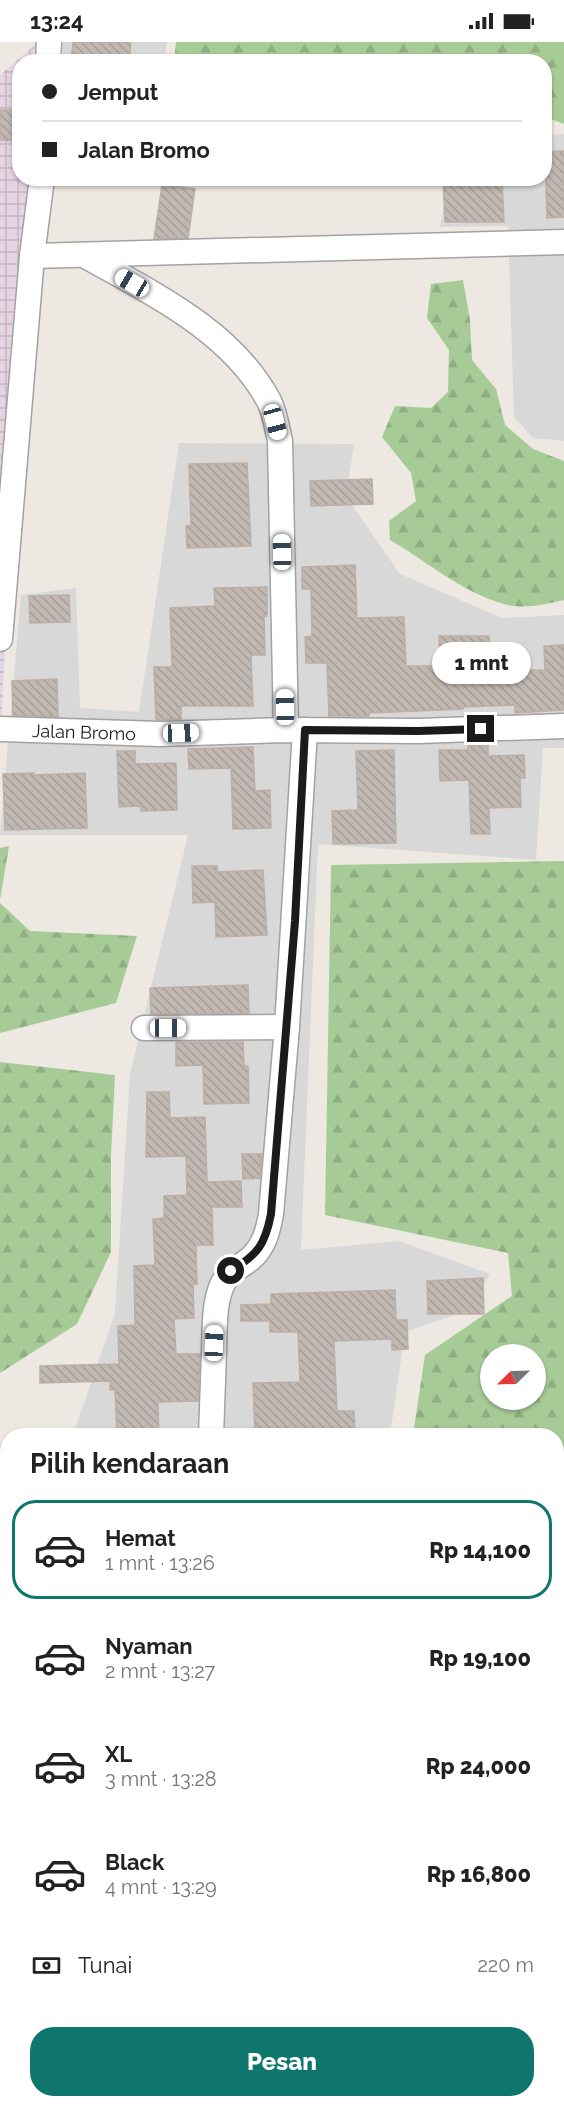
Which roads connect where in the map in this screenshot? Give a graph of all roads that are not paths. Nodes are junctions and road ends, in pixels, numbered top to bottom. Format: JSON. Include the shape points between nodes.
{"nodes":[{"id":1,"x":41,"y":186,"type":"edge"},
{"id":2,"x":564,"y":242,"type":"edge"},
{"id":3,"x":84,"y":255,"type":"junction"},
{"id":4,"x":32,"y":256,"type":"junction"},
{"id":5,"x":0,"y":639,"type":"edge"},
{"id":6,"x":564,"y":726,"type":"edge"},
{"id":7,"x":0,"y":729,"type":"edge"},
{"id":8,"x":295,"y":730,"type":"junction"},
{"id":9,"x":287,"y":1027,"type":"junction"},
{"id":10,"x":144,"y":1028,"type":"dead end"},
{"id":11,"x":211,"y":1428,"type":"edge"}],
"edges":[{"from":1,"to":4,"type":"street"},
{"from":2,"to":3,"type":"street"},
{"from":3,"to":4,"type":"street"},
{"from":3,"to":8,"type":"street","via":[[180,312],[226,345],[253,375],[270,404],[280,441]]},
{"from":4,"to":5,"type":"street"},
{"from":6,"to":8,"type":"street","name":"Jalan Bromo"},
{"from":7,"to":8,"type":"street","name":"Jalan Bromo","via":[[160,734]]},
{"from":8,"to":9,"type":"street"},
{"from":9,"to":10,"type":"street"},
{"from":9,"to":11,"type":"street","via":[[269,1224],[260,1249],[231,1271],[218,1299]]}]}
